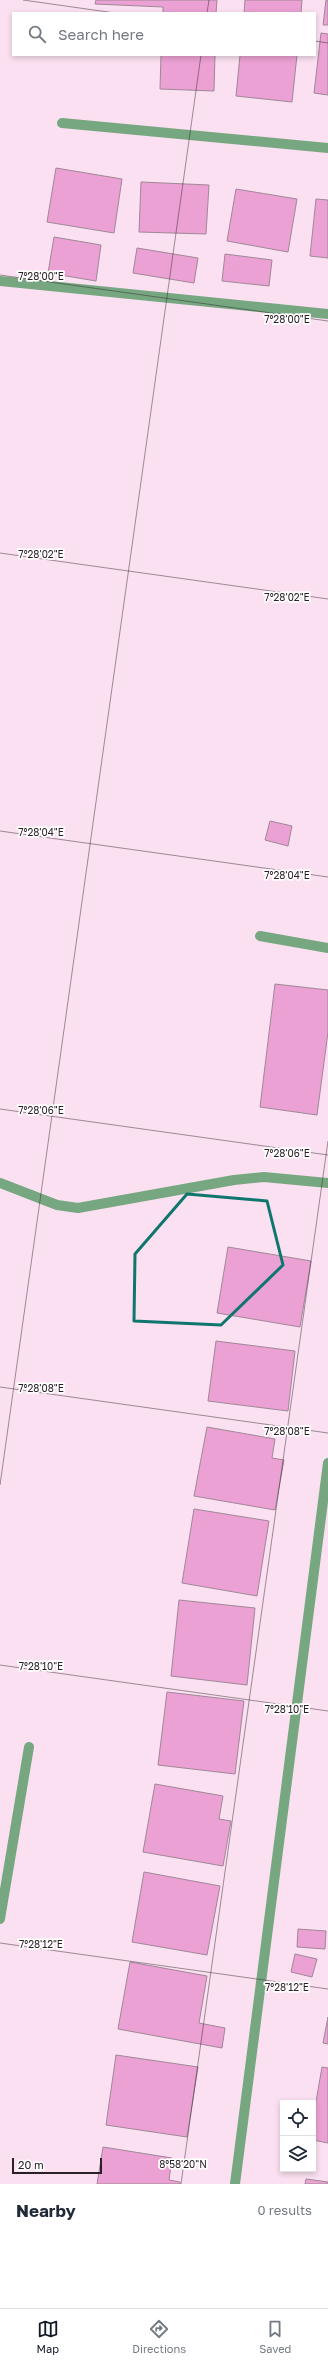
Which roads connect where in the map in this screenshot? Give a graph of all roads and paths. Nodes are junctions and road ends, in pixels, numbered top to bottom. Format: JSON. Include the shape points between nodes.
{"nodes":[{"id":1,"x":62,"y":123,"type":"dead end"},
{"id":2,"x":328,"y":148,"type":"edge"},
{"id":3,"x":0,"y":281,"type":"edge"},
{"id":4,"x":328,"y":314,"type":"edge"},
{"id":5,"x":260,"y":936,"type":"dead end"},
{"id":6,"x":328,"y":948,"type":"edge"},
{"id":7,"x":0,"y":1183,"type":"edge"},
{"id":8,"x":328,"y":1183,"type":"edge"},
{"id":9,"x":328,"y":1463,"type":"edge"},
{"id":10,"x":29,"y":1747,"type":"dead end"},
{"id":11,"x":0,"y":1919,"type":"edge"},
{"id":12,"x":235,"y":2184,"type":"edge"}],
"edges":[{"from":1,"to":2,"type":"street"},
{"from":3,"to":4,"type":"street"},
{"from":5,"to":6,"type":"street"},
{"from":7,"to":8,"type":"street","via":[[57,1205],[78,1208],[234,1180],[264,1178]]},
{"from":9,"to":12,"type":"street"},
{"from":10,"to":11,"type":"street"}]}
